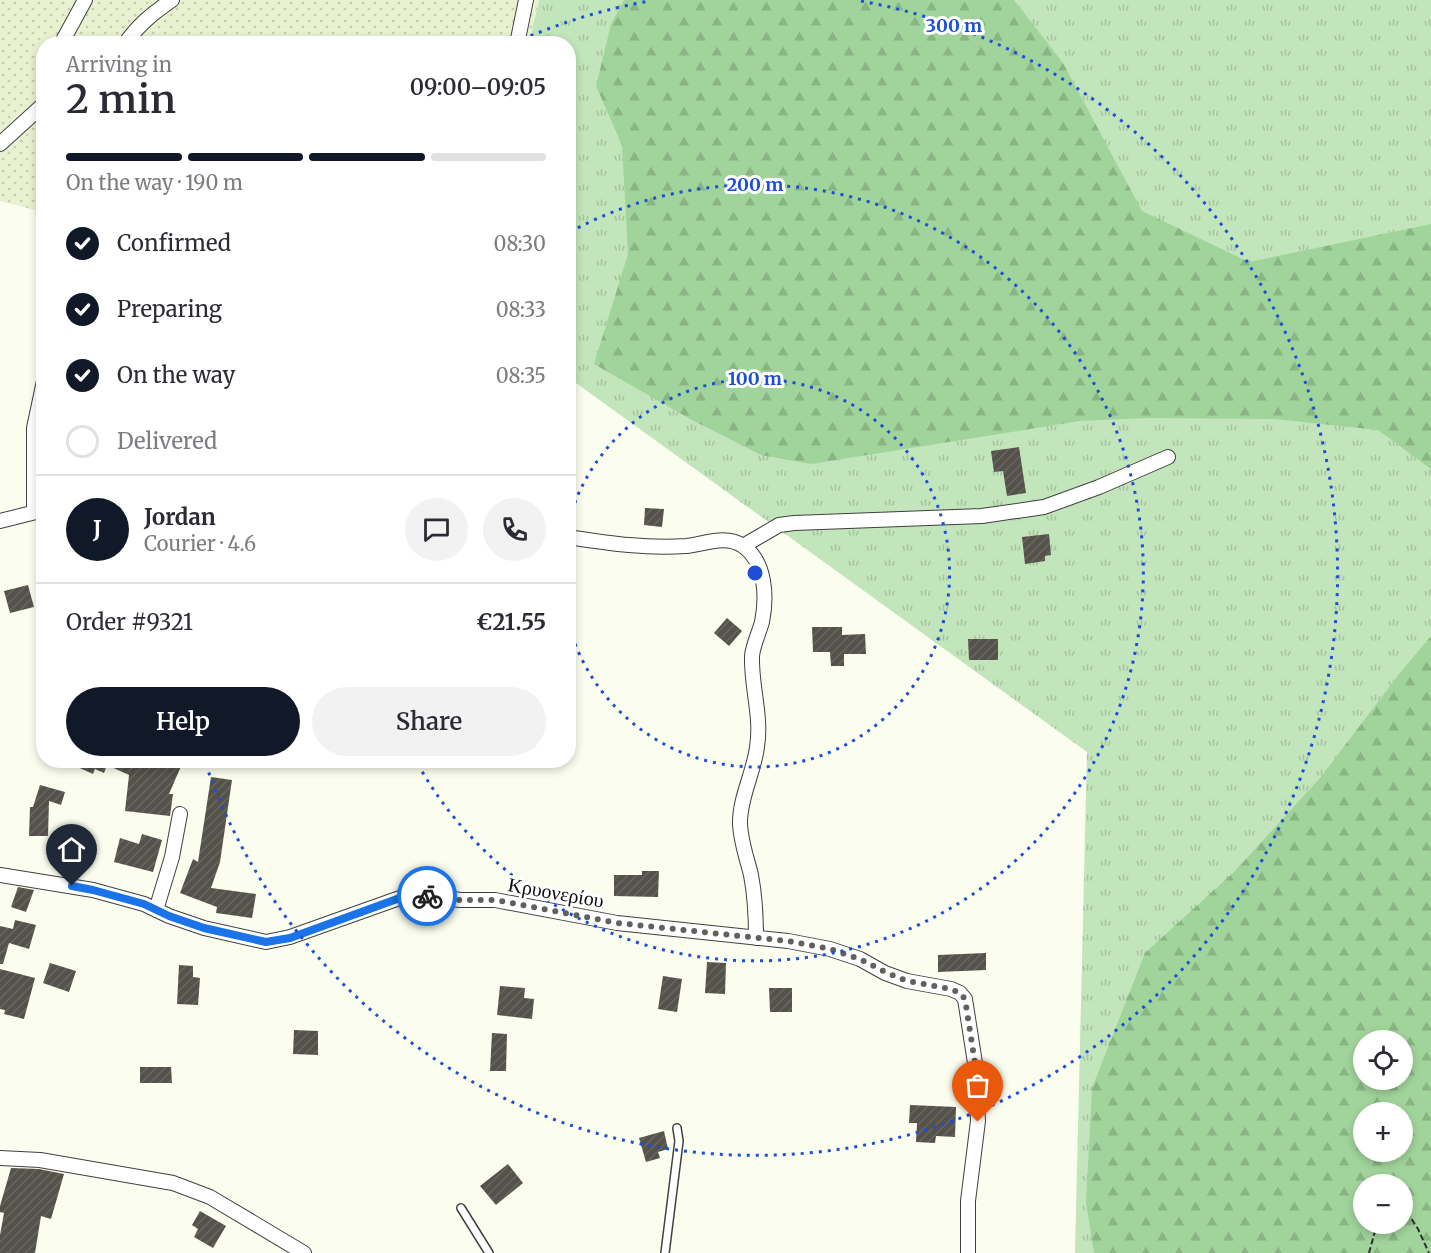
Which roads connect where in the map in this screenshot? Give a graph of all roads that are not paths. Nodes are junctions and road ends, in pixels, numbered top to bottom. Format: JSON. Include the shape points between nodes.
{"nodes":[{"id":1,"x":85,"y":0,"type":"edge"},
{"id":2,"x":172,"y":0,"type":"edge"},
{"id":3,"x":526,"y":0,"type":"edge"},
{"id":4,"x":65,"y":36,"type":"edge"},
{"id":5,"x":130,"y":36,"type":"edge"},
{"id":6,"x":519,"y":36,"type":"edge"},
{"id":7,"x":36,"y":111,"type":"edge"},
{"id":8,"x":0,"y":144,"type":"edge"},
{"id":9,"x":36,"y":419,"type":"edge"},
{"id":10,"x":1168,"y":457,"type":"dead end"},
{"id":11,"x":36,"y":461,"type":"edge"},
{"id":12,"x":36,"y":511,"type":"edge"},
{"id":13,"x":0,"y":520,"type":"edge"},
{"id":14,"x":576,"y":538,"type":"edge"},
{"id":15,"x":743,"y":546,"type":"junction"},
{"id":16,"x":180,"y":814,"type":"dead end"},
{"id":17,"x":0,"y":875,"type":"edge"},
{"id":18,"x":156,"y":910,"type":"junction"},
{"id":19,"x":756,"y":938,"type":"junction"},
{"id":20,"x":677,"y":1128,"type":"dead end"},
{"id":21,"x":0,"y":1158,"type":"edge"},
{"id":22,"x":461,"y":1208,"type":"dead end"},
{"id":23,"x":304,"y":1253,"type":"edge"},
{"id":24,"x":489,"y":1253,"type":"edge"},
{"id":25,"x":665,"y":1253,"type":"edge"},
{"id":26,"x":968,"y":1253,"type":"edge"}],
"edges":[{"from":1,"to":4,"type":"street"},
{"from":2,"to":5,"type":"street","via":[[151,14]]},
{"from":3,"to":6,"type":"street"},
{"from":7,"to":8,"type":"street"},
{"from":9,"to":11,"type":"street"},
{"from":10,"to":15,"type":"street","via":[[1044,507],[982,516],[794,523],[779,525]]},
{"from":12,"to":13,"type":"street"},
{"from":14,"to":15,"type":"street","via":[[642,547],[688,546],[722,540]]},
{"from":15,"to":19,"type":"street","via":[[762,573],[764,588],[762,619],[752,654],[758,743],[740,823],[755,900]]},
{"from":16,"to":18,"type":"street"},
{"from":17,"to":18,"type":"street","name":"Κρυονερίου","via":[[93,890]]},
{"from":18,"to":19,"type":"street","name":"Κρυονερίου","via":[[204,928],[266,942],[290,938],[408,895],[434,896],[495,900],[617,923]]},
{"from":19,"to":26,"type":"street","name":"Κρυονερίου","via":[[830,949],[907,981],[951,989],[965,999],[975,1063],[978,1122],[968,1201]]},
{"from":20,"to":25,"type":"lane","via":[[679,1141]]},
{"from":21,"to":23,"type":"street","via":[[40,1160],[173,1183],[210,1197]]},
{"from":22,"to":24,"type":"lane"}]}
